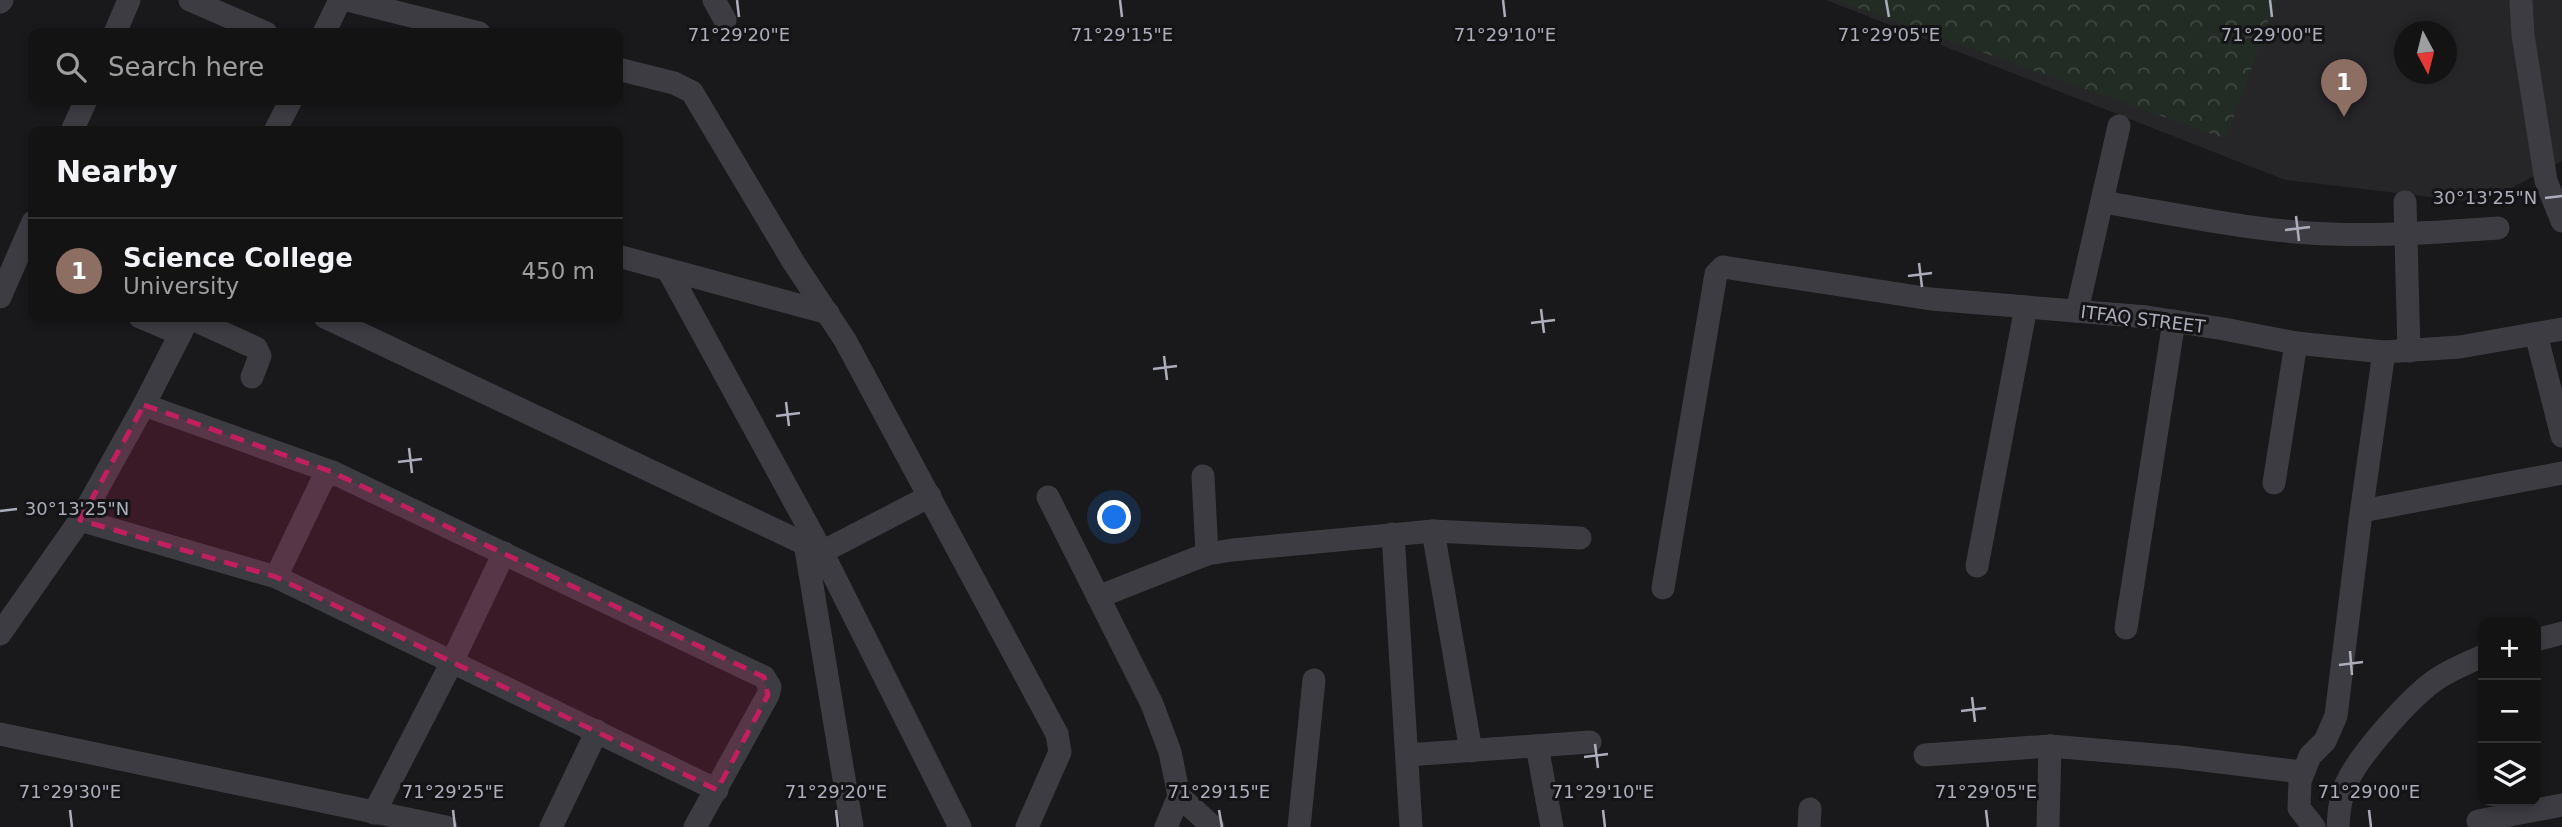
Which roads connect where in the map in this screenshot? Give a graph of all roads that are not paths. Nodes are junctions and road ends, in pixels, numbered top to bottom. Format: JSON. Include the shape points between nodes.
{"nodes":[{"id":1,"x":129,"y":0,"type":"edge"},
{"id":2,"x":191,"y":0,"type":"edge"},
{"id":3,"x":340,"y":0,"type":"edge"},
{"id":4,"x":348,"y":0,"type":"edge"},
{"id":5,"x":2521,"y":0,"type":"edge"},
{"id":6,"x":117,"y":28,"type":"edge"},
{"id":7,"x":255,"y":28,"type":"edge"},
{"id":8,"x":326,"y":28,"type":"edge"},
{"id":9,"x":459,"y":28,"type":"edge"},
{"id":10,"x":623,"y":70,"type":"edge"},
{"id":11,"x":84,"y":105,"type":"edge"},
{"id":12,"x":288,"y":105,"type":"edge"},
{"id":13,"x":74,"y":126,"type":"edge"},
{"id":14,"x":278,"y":126,"type":"edge"},
{"id":15,"x":2119,"y":126,"type":"dead end"},
{"id":16,"x":2102,"y":202,"type":"junction"},
{"id":17,"x":2405,"y":202,"type":"dead end"},
{"id":18,"x":2562,"y":221,"type":"edge"},
{"id":19,"x":2498,"y":228,"type":"dead end"},
{"id":20,"x":28,"y":234,"type":"edge"},
{"id":21,"x":2406,"y":234,"type":"junction"},
{"id":22,"x":623,"y":257,"type":"edge"},
{"id":23,"x":16,"y":263,"type":"edge"},
{"id":24,"x":668,"y":270,"type":"junction"},
{"id":25,"x":0,"y":297,"type":"edge"},
{"id":26,"x":2026,"y":307,"type":"junction"},
{"id":27,"x":2077,"y":311,"type":"junction"},
{"id":28,"x":828,"y":313,"type":"junction"},
{"id":29,"x":2174,"y":321,"type":"junction"},
{"id":30,"x":336,"y":322,"type":"edge"},
{"id":31,"x":186,"y":323,"type":"edge"},
{"id":32,"x":2562,"y":329,"type":"edge"},
{"id":33,"x":2536,"y":334,"type":"junction"},
{"id":34,"x":2295,"y":343,"type":"junction"},
{"id":35,"x":2409,"y":351,"type":"junction"},
{"id":36,"x":2384,"y":352,"type":"junction"},
{"id":37,"x":251,"y":377,"type":"dead end"},
{"id":38,"x":144,"y":405,"type":"junction"},
{"id":39,"x":2562,"y":436,"type":"edge"},
{"id":40,"x":332,"y":472,"type":"junction"},
{"id":41,"x":2562,"y":473,"type":"edge"},
{"id":42,"x":1203,"y":476,"type":"dead end"},
{"id":43,"x":2274,"y":483,"type":"dead end"},
{"id":44,"x":930,"y":496,"type":"junction"},
{"id":45,"x":1048,"y":497,"type":"dead end"},
{"id":46,"x":2362,"y":511,"type":"junction"},
{"id":47,"x":80,"y":520,"type":"junction"},
{"id":48,"x":1433,"y":531,"type":"junction"},
{"id":49,"x":1393,"y":534,"type":"junction"},
{"id":50,"x":1580,"y":538,"type":"dead end"},
{"id":51,"x":814,"y":547,"type":"junction"},
{"id":52,"x":504,"y":553,"type":"junction"},
{"id":53,"x":1207,"y":554,"type":"junction"},
{"id":54,"x":1977,"y":566,"type":"dead end"},
{"id":55,"x":276,"y":577,"type":"junction"},
{"id":56,"x":1663,"y":588,"type":"dead end"},
{"id":57,"x":1098,"y":597,"type":"junction"},
{"id":58,"x":2126,"y":628,"type":"dead end"},
{"id":59,"x":2562,"y":633,"type":"edge"},
{"id":60,"x":0,"y":634,"type":"edge"},
{"id":61,"x":2541,"y":639,"type":"edge"},
{"id":62,"x":2478,"y":659,"type":"edge"},
{"id":63,"x":452,"y":662,"type":"junction"},
{"id":64,"x":1314,"y":680,"type":"dead end"},
{"id":65,"x":597,"y":731,"type":"junction"},
{"id":66,"x":0,"y":734,"type":"edge"},
{"id":67,"x":1590,"y":743,"type":"dead end"},
{"id":68,"x":1537,"y":746,"type":"junction"},
{"id":69,"x":2050,"y":746,"type":"junction"},
{"id":70,"x":1471,"y":751,"type":"junction"},
{"id":71,"x":1407,"y":755,"type":"junction"},
{"id":72,"x":1925,"y":755,"type":"dead end"},
{"id":73,"x":2302,"y":772,"type":"junction"},
{"id":74,"x":717,"y":790,"type":"junction"},
{"id":75,"x":1180,"y":796,"type":"junction"},
{"id":76,"x":2562,"y":805,"type":"edge"},
{"id":77,"x":374,"y":813,"type":"junction"},
{"id":78,"x":2477,"y":821,"type":"dead end"},
{"id":79,"x":446,"y":827,"type":"edge"},
{"id":80,"x":551,"y":827,"type":"edge"},
{"id":81,"x":695,"y":827,"type":"edge"},
{"id":82,"x":852,"y":827,"type":"edge"},
{"id":83,"x":960,"y":827,"type":"edge"},
{"id":84,"x":1027,"y":827,"type":"edge"},
{"id":85,"x":1166,"y":827,"type":"edge"},
{"id":86,"x":1213,"y":827,"type":"edge"},
{"id":87,"x":1299,"y":827,"type":"edge"},
{"id":88,"x":1412,"y":827,"type":"edge"},
{"id":89,"x":1552,"y":827,"type":"edge"},
{"id":90,"x":2048,"y":827,"type":"edge"},
{"id":91,"x":2314,"y":827,"type":"edge"},
{"id":92,"x":2338,"y":827,"type":"edge"}],
"edges":[{"from":1,"to":6,"type":"street"},
{"from":2,"to":7,"type":"street"},
{"from":3,"to":8,"type":"street"},
{"from":4,"to":9,"type":"street"},
{"from":5,"to":18,"type":"street","via":[[2546,181]]},
{"from":10,"to":28,"type":"street","via":[[692,92]]},
{"from":11,"to":13,"type":"street"},
{"from":12,"to":14,"type":"street"},
{"from":15,"to":16,"type":"street"},
{"from":16,"to":21,"type":"street","via":[[2330,234]]},
{"from":16,"to":27,"type":"street"},
{"from":17,"to":21,"type":"street"},
{"from":19,"to":21,"type":"street"},
{"from":20,"to":23,"type":"street"},
{"from":21,"to":35,"type":"street"},
{"from":22,"to":24,"type":"street"},
{"from":23,"to":25,"type":"street"},
{"from":24,"to":28,"type":"street"},
{"from":24,"to":51,"type":"street"},
{"from":26,"to":27,"type":"street","name":"ITFAQ STREET"},
{"from":26,"to":54,"type":"street"},
{"from":26,"to":56,"type":"street","name":"ITFAQ STREET","via":[[1931,299],[1723,267],[1717,274]]},
{"from":27,"to":29,"type":"street","name":"ITFAQ STREET"},
{"from":28,"to":44,"type":"street"},
{"from":29,"to":34,"type":"street","name":"ITFAQ STREET"},
{"from":29,"to":58,"type":"street"},
{"from":30,"to":51,"type":"street"},
{"from":31,"to":37,"type":"street","via":[[256,348],[260,356]]},
{"from":31,"to":38,"type":"street"},
{"from":32,"to":33,"type":"street","name":"ITFAQ STREET"},
{"from":33,"to":35,"type":"street","name":"ITFAQ STREET"},
{"from":33,"to":39,"type":"street"},
{"from":34,"to":36,"type":"street","name":"ITFAQ STREET"},
{"from":34,"to":43,"type":"street"},
{"from":35,"to":36,"type":"street","name":"ITFAQ STREET"},
{"from":36,"to":46,"type":"street"},
{"from":38,"to":40,"type":"street"},
{"from":38,"to":47,"type":"street"},
{"from":40,"to":52,"type":"street"},
{"from":40,"to":55,"type":"street","via":[[322,481]]},
{"from":41,"to":46,"type":"street"},
{"from":42,"to":53,"type":"street"},
{"from":44,"to":51,"type":"street"},
{"from":44,"to":84,"type":"street","via":[[1057,734],[1060,752]]},
{"from":45,"to":57,"type":"street"},
{"from":46,"to":73,"type":"street","via":[[2336,716],[2325,741]]},
{"from":47,"to":55,"type":"street"},
{"from":47,"to":60,"type":"street"},
{"from":48,"to":49,"type":"street"},
{"from":48,"to":50,"type":"street"},
{"from":48,"to":70,"type":"street"},
{"from":49,"to":53,"type":"street"},
{"from":49,"to":71,"type":"street"},
{"from":51,"to":82,"type":"street"},
{"from":51,"to":83,"type":"street"},
{"from":52,"to":63,"type":"street"},
{"from":52,"to":74,"type":"street","via":[[764,677],[770,687],[768,695]]},
{"from":53,"to":57,"type":"street"},
{"from":55,"to":63,"type":"street"},
{"from":57,"to":75,"type":"street","via":[[1153,704]]},
{"from":59,"to":61,"type":"street"},
{"from":62,"to":92,"type":"street","via":[[2434,681],[2390,724],[2346,785]]},
{"from":63,"to":65,"type":"street"},
{"from":63,"to":77,"type":"street"},
{"from":64,"to":87,"type":"street"},
{"from":65,"to":74,"type":"street"},
{"from":65,"to":80,"type":"street"},
{"from":66,"to":77,"type":"street"},
{"from":67,"to":68,"type":"street"},
{"from":68,"to":70,"type":"street"},
{"from":68,"to":89,"type":"street"},
{"from":69,"to":72,"type":"street"},
{"from":69,"to":73,"type":"street"},
{"from":69,"to":90,"type":"street"},
{"from":70,"to":71,"type":"street"},
{"from":71,"to":88,"type":"street"},
{"from":73,"to":91,"type":"street","via":[[2299,808]]},
{"from":74,"to":81,"type":"street"},
{"from":75,"to":85,"type":"street"},
{"from":75,"to":86,"type":"street"},
{"from":76,"to":78,"type":"street"},
{"from":77,"to":79,"type":"street"}]}
